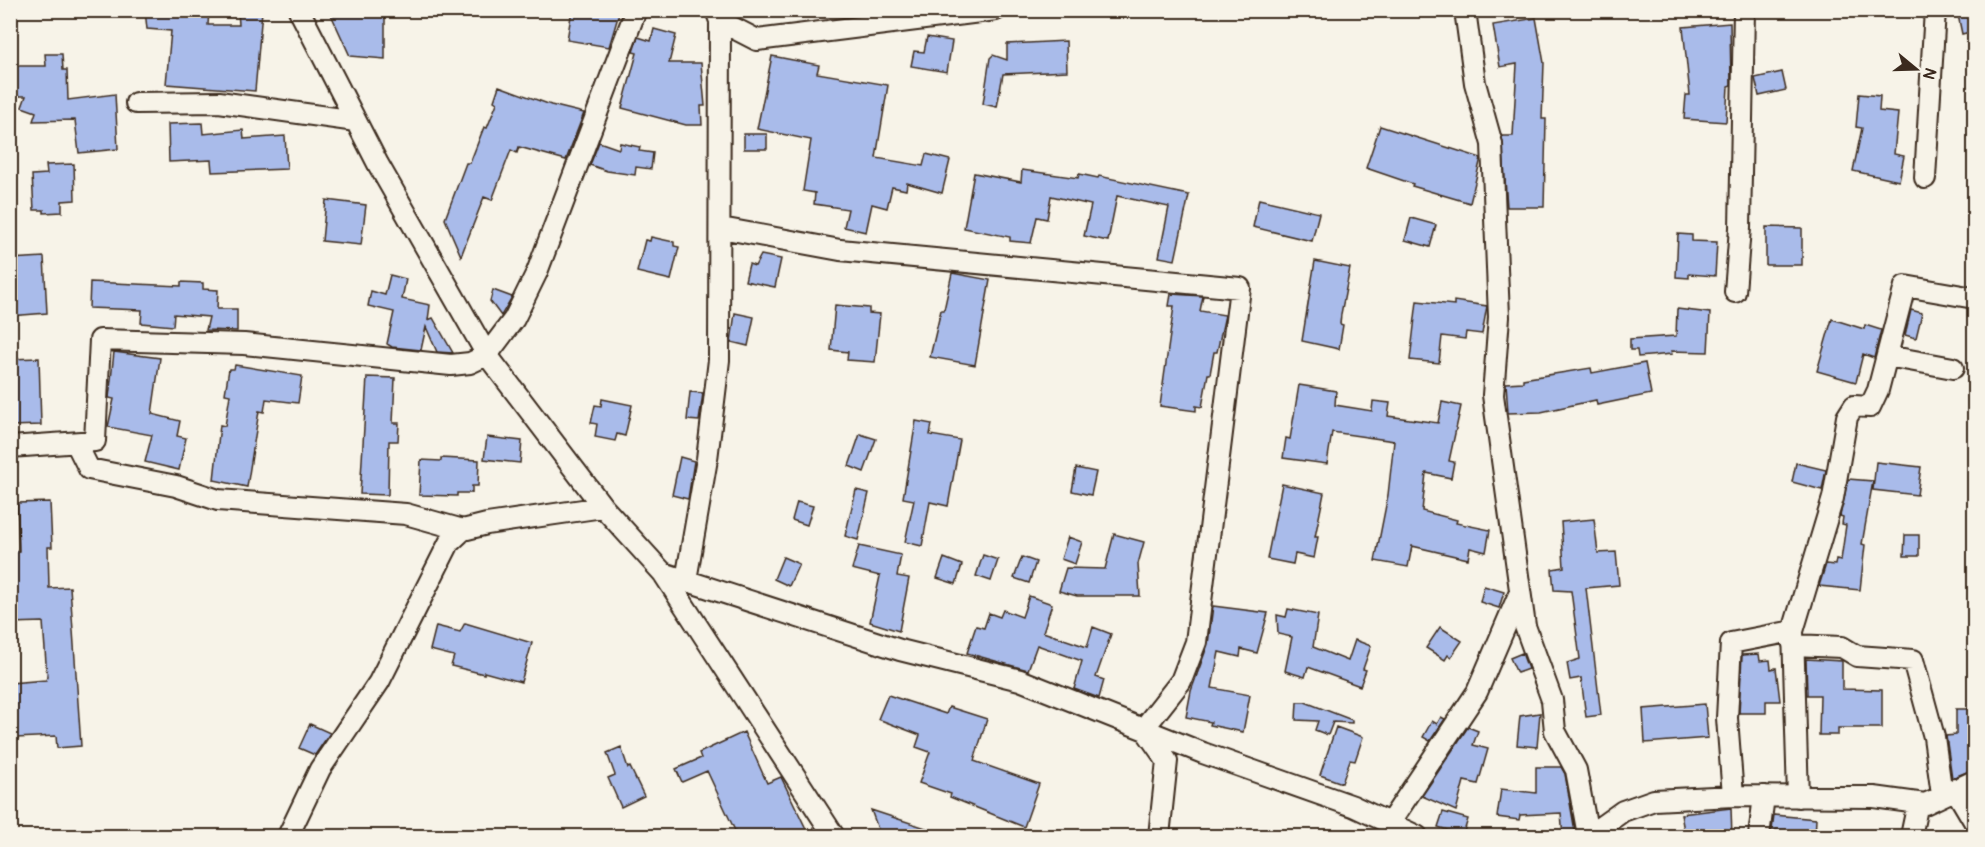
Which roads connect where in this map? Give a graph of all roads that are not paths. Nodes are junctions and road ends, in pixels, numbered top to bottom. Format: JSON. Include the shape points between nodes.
{"nodes":[{"id":1,"x":299,"y":10,"type":"edge"},
{"id":2,"x":636,"y":10,"type":"edge"},
{"id":3,"x":996,"y":10,"type":"edge"},
{"id":4,"x":1465,"y":10,"type":"edge"},
{"id":5,"x":1744,"y":10,"type":"edge"},
{"id":6,"x":1935,"y":10,"type":"edge"},
{"id":7,"x":718,"y":16,"type":"edge"},
{"id":8,"x":136,"y":103,"type":"dead end"},
{"id":9,"x":356,"y":122,"type":"junction"},
{"id":10,"x":1925,"y":178,"type":"dead end"},
{"id":11,"x":721,"y":228,"type":"junction"},
{"id":12,"x":1735,"y":292,"type":"dead end"},
{"id":13,"x":1974,"y":298,"type":"edge"},
{"id":14,"x":488,"y":355,"type":"junction"},
{"id":15,"x":1887,"y":356,"type":"junction"},
{"id":16,"x":1953,"y":368,"type":"dead end"},
{"id":17,"x":76,"y":443,"type":"junction"},
{"id":18,"x":10,"y":447,"type":"edge"},
{"id":19,"x":603,"y":507,"type":"junction"},
{"id":20,"x":463,"y":530,"type":"junction"},
{"id":21,"x":663,"y":573,"type":"junction"},
{"id":22,"x":686,"y":580,"type":"junction"},
{"id":23,"x":1520,"y":592,"type":"junction"},
{"id":24,"x":1793,"y":638,"type":"junction"},
{"id":25,"x":1144,"y":728,"type":"junction"},
{"id":26,"x":1974,"y":781,"type":"edge"},
{"id":27,"x":1949,"y":792,"type":"junction"},
{"id":28,"x":1733,"y":796,"type":"junction"},
{"id":29,"x":1764,"y":796,"type":"junction"},
{"id":30,"x":1798,"y":796,"type":"junction"},
{"id":31,"x":1918,"y":803,"type":"junction"},
{"id":32,"x":1974,"y":821,"type":"edge"},
{"id":33,"x":1389,"y":824,"type":"junction"},
{"id":34,"x":1588,"y":836,"type":"edge"},
{"id":35,"x":288,"y":837,"type":"edge"},
{"id":36,"x":834,"y":837,"type":"edge"},
{"id":37,"x":1159,"y":837,"type":"edge"},
{"id":38,"x":1417,"y":837,"type":"edge"},
{"id":39,"x":1759,"y":837,"type":"edge"},
{"id":40,"x":1911,"y":837,"type":"edge"}],
"edges":[{"from":1,"to":9,"type":"street"},
{"from":2,"to":14,"type":"street","via":[[537,272],[514,319]]},
{"from":3,"to":7,"type":"street","via":[[757,40]]},
{"from":4,"to":23,"type":"street","via":[[1475,83],[1492,144],[1499,317],[1493,395]]},
{"from":5,"to":12,"type":"street"},
{"from":6,"to":10,"type":"street"},
{"from":7,"to":11,"type":"street"},
{"from":8,"to":9,"type":"street","via":[[219,102]]},
{"from":9,"to":14,"type":"street"},
{"from":11,"to":22,"type":"street","via":[[719,360]]},
{"from":11,"to":25,"type":"street","via":[[840,250],[1240,288],[1196,642],[1181,681]]},
{"from":13,"to":15,"type":"street","via":[[1905,286]]},
{"from":14,"to":17,"type":"street","via":[[470,363],[451,365],[243,344],[100,340],[95,441]]},
{"from":14,"to":19,"type":"street"},
{"from":15,"to":16,"type":"street"},
{"from":15,"to":24,"type":"street","via":[[1870,406],[1854,406],[1847,417],[1833,498]]},
{"from":17,"to":18,"type":"street"},
{"from":17,"to":20,"type":"street","via":[[89,469],[176,486],[218,500],[406,514]]},
{"from":19,"to":20,"type":"street"},
{"from":19,"to":21,"type":"street"},
{"from":20,"to":35,"type":"street","via":[[450,543],[379,682],[320,769]]},
{"from":21,"to":22,"type":"street"},
{"from":21,"to":36,"type":"street"},
{"from":22,"to":25,"type":"street","via":[[900,650],[1020,680]]},
{"from":23,"to":33,"type":"street","via":[[1477,692]]},
{"from":23,"to":34,"type":"street","via":[[1525,626],[1552,700],[1555,731],[1576,770]]},
{"from":24,"to":27,"type":"street","via":[[1842,647],[1857,656],[1913,660]]},
{"from":24,"to":28,"type":"street","via":[[1731,643],[1727,718]]},
{"from":24,"to":30,"type":"street"},
{"from":25,"to":33,"type":"street","via":[[1353,806]]},
{"from":25,"to":37,"type":"street","via":[[1167,761]]},
{"from":26,"to":27,"type":"street"},
{"from":27,"to":31,"type":"street","via":[[1925,804]]},
{"from":27,"to":32,"type":"street"},
{"from":28,"to":29,"type":"street"},
{"from":28,"to":34,"type":"street","via":[[1654,800],[1623,811]]},
{"from":29,"to":30,"type":"street"},
{"from":29,"to":39,"type":"street"},
{"from":30,"to":31,"type":"street","via":[[1874,797]]},
{"from":31,"to":40,"type":"street"},
{"from":33,"to":38,"type":"street"}]}
